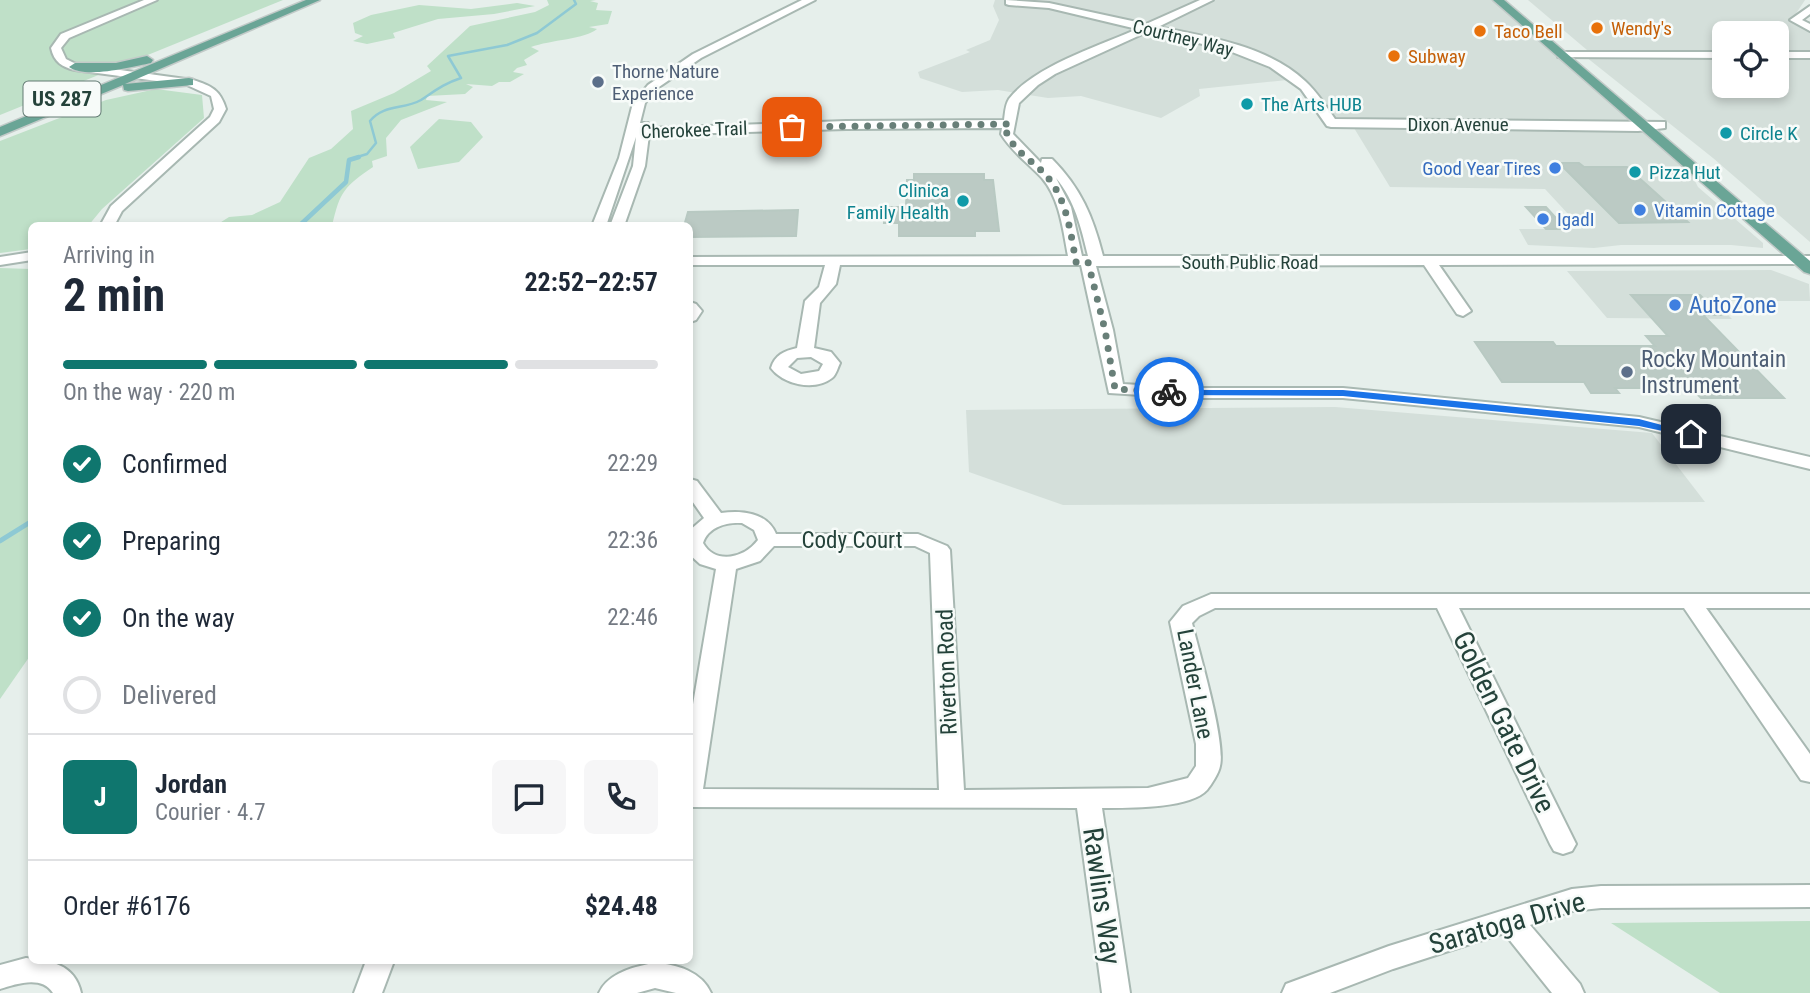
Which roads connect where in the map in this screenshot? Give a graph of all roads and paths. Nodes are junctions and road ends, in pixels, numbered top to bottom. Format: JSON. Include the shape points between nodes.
{"nodes":[{"id":1,"x":152,"y":0,"type":"edge"},
{"id":2,"x":299,"y":0,"type":"edge"},
{"id":3,"x":315,"y":0,"type":"edge"},
{"id":4,"x":810,"y":0,"type":"edge"},
{"id":5,"x":1208,"y":0,"type":"edge"},
{"id":6,"x":1498,"y":0,"type":"edge"},
{"id":7,"x":1515,"y":0,"type":"edge"},
{"id":8,"x":1009,"y":2,"type":"dead end"},
{"id":9,"x":1810,"y":9,"type":"edge"},
{"id":10,"x":1147,"y":28,"type":"junction"},
{"id":11,"x":1810,"y":29,"type":"edge"},
{"id":12,"x":197,"y":46,"type":"junction"},
{"id":13,"x":1562,"y":55,"type":"junction"},
{"id":14,"x":1580,"y":55,"type":"junction"},
{"id":15,"x":1712,"y":55,"type":"edge"},
{"id":16,"x":1789,"y":55,"type":"edge"},
{"id":17,"x":1810,"y":55,"type":"edge"},
{"id":18,"x":75,"y":67,"type":"junction"},
{"id":19,"x":123,"y":74,"type":"junction"},
{"id":20,"x":137,"y":75,"type":"junction"},
{"id":21,"x":189,"y":82,"type":"junction"},
{"id":22,"x":62,"y":98,"type":"junction"},
{"id":23,"x":47,"y":114,"type":"junction"},
{"id":24,"x":1009,"y":121,"type":"junction"},
{"id":25,"x":0,"y":123,"type":"edge"},
{"id":26,"x":1331,"y":123,"type":"joint"},
{"id":27,"x":1642,"y":125,"type":"junction"},
{"id":28,"x":1661,"y":125,"type":"junction"},
{"id":29,"x":0,"y":132,"type":"edge"},
{"id":30,"x":639,"y":132,"type":"junction"},
{"id":31,"x":132,"y":194,"type":"junction"},
{"id":32,"x":109,"y":222,"type":"edge"},
{"id":33,"x":124,"y":222,"type":"edge"},
{"id":34,"x":601,"y":222,"type":"edge"},
{"id":35,"x":618,"y":222,"type":"edge"},
{"id":36,"x":27,"y":258,"type":"edge"},
{"id":37,"x":1807,"y":260,"type":"edge"},
{"id":38,"x":0,"y":261,"type":"edge"},
{"id":39,"x":693,"y":261,"type":"edge"},
{"id":40,"x":833,"y":261,"type":"junction"},
{"id":41,"x":1429,"y":261,"type":"junction"},
{"id":42,"x":1087,"y":262,"type":"junction"},
{"id":43,"x":1463,"y":311,"type":"dead end"},
{"id":44,"x":805,"y":352,"type":"dead end"},
{"id":45,"x":1810,"y":463,"type":"edge"},
{"id":46,"x":693,"y":489,"type":"edge"},
{"id":47,"x":716,"y":520,"type":"junction"},
{"id":48,"x":768,"y":540,"type":"junction"},
{"id":49,"x":935,"y":546,"type":"joint"},
{"id":50,"x":727,"y":563,"type":"junction"},
{"id":51,"x":1444,"y":600,"type":"junction"},
{"id":52,"x":1690,"y":601,"type":"junction"},
{"id":53,"x":1810,"y":601,"type":"edge"},
{"id":54,"x":1807,"y":764,"type":"edge"},
{"id":55,"x":693,"y":773,"type":"edge"},
{"id":56,"x":693,"y":798,"type":"edge"},
{"id":57,"x":1088,"y":799,"type":"junction"},
{"id":58,"x":952,"y":800,"type":"junction"},
{"id":59,"x":1563,"y":844,"type":"dead end"},
{"id":60,"x":1810,"y":896,"type":"edge"},
{"id":61,"x":1510,"y":921,"type":"junction"},
{"id":62,"x":379,"y":964,"type":"edge"},
{"id":63,"x":35,"y":965,"type":"edge"},
{"id":64,"x":659,"y":968,"type":"edge"},
{"id":65,"x":0,"y":977,"type":"edge"},
{"id":66,"x":67,"y":993,"type":"edge"},
{"id":67,"x":368,"y":993,"type":"edge"},
{"id":68,"x":612,"y":993,"type":"edge"},
{"id":69,"x":697,"y":993,"type":"edge"},
{"id":70,"x":1116,"y":993,"type":"edge"},
{"id":71,"x":1296,"y":993,"type":"edge"},
{"id":72,"x":1570,"y":993,"type":"edge"}],
"edges":[{"from":1,"to":18,"type":"street","via":[[65,36],[56,48],[58,57]]},
{"from":2,"to":12,"type":"main road","number":"US 287"},
{"from":3,"to":12,"type":"main road","number":"US 287"},
{"from":4,"to":30,"type":"street","via":[[722,44],[663,88]]},
{"from":5,"to":10,"type":"street"},
{"from":6,"to":13,"type":"main road"},
{"from":7,"to":14,"type":"main road"},
{"from":8,"to":10,"type":"street","name":"Courtney Way","via":[[1043,4]]},
{"from":9,"to":11,"type":"street","via":[[1795,20]]},
{"from":10,"to":24,"type":"street","via":[[1026,88],[1013,102]]},
{"from":10,"to":26,"type":"street","name":"Courtney Way","via":[[1235,50],[1278,67],[1309,90]]},
{"from":12,"to":18,"type":"main road","via":[[134,64]]},
{"from":12,"to":19,"type":"main road","number":"US 287"},
{"from":12,"to":20,"type":"main road","number":"US 287"},
{"from":12,"to":21,"type":"main road","via":[[168,70]]},
{"from":13,"to":14,"type":"street"},
{"from":13,"to":27,"type":"main road"},
{"from":14,"to":15,"type":"street"},
{"from":14,"to":28,"type":"main road"},
{"from":16,"to":17,"type":"street"},
{"from":18,"to":19,"type":"street"},
{"from":18,"to":22,"type":"main road","via":[[89,77]]},
{"from":19,"to":20,"type":"street"},
{"from":19,"to":22,"type":"main road","number":"US 287"},
{"from":20,"to":21,"type":"street"},
{"from":20,"to":23,"type":"main road","number":"US 287"},
{"from":21,"to":23,"type":"main road","via":[[120,88]]},
{"from":21,"to":31,"type":"street","via":[[216,95],[221,103],[215,119]]},
{"from":22,"to":25,"type":"main road","number":"US 287"},
{"from":23,"to":29,"type":"main road","number":"US 287"},
{"from":24,"to":30,"type":"street","name":"Cherokee Trail"},
{"from":24,"to":42,"type":"street","via":[[1006,131],[1010,140],[1050,180]]},
{"from":24,"to":42,"type":"street","via":[[1078,195]]},
{"from":26,"to":27,"type":"street","name":"Dixon Avenue"},
{"from":27,"to":28,"type":"street","name":"Dixon Avenue"},
{"from":27,"to":37,"type":"main road"},
{"from":28,"to":37,"type":"main road"},
{"from":30,"to":34,"type":"street"},
{"from":30,"to":35,"type":"street","via":[[639,166]]},
{"from":31,"to":32,"type":"street"},
{"from":31,"to":33,"type":"street"},
{"from":36,"to":38,"type":"street"},
{"from":37,"to":41,"type":"street","name":"South Public Road"},
{"from":39,"to":40,"type":"street","name":"South Public Road"},
{"from":40,"to":42,"type":"street","name":"South Public Road"},
{"from":40,"to":44,"type":"street","via":[[830,282],[813,301]]},
{"from":41,"to":42,"type":"street","name":"South Public Road"},
{"from":41,"to":43,"type":"street"},
{"from":42,"to":45,"type":"street","via":[[1115,389],[1343,393],[1627,421]]},
{"from":46,"to":47,"type":"street"},
{"from":47,"to":48,"type":"street","via":[[735,517],[756,522]]},
{"from":47,"to":50,"type":"street","via":[[698,531],[693,543],[699,555]]},
{"from":48,"to":49,"type":"street","name":"Cody Court","via":[[918,540]]},
{"from":48,"to":50,"type":"street","via":[[750,559]]},
{"from":49,"to":58,"type":"street","name":"Riverton Road","via":[[942,555]]},
{"from":50,"to":55,"type":"street"},
{"from":51,"to":52,"type":"street","name":"Lander Lane"},
{"from":51,"to":57,"type":"street","name":"Lander Lane","via":[[1211,601],[1191,611],[1181,622],[1208,744],[1208,767],[1197,785],[1173,794]]},
{"from":51,"to":59,"type":"street","name":"Golden Gate Drive"},
{"from":52,"to":53,"type":"street","name":"Lander Lane"},
{"from":52,"to":54,"type":"street"},
{"from":56,"to":58,"type":"street","name":"Lander Lane"},
{"from":57,"to":58,"type":"street","name":"Lander Lane"},
{"from":57,"to":70,"type":"street","name":"Rawlins Way"},
{"from":60,"to":61,"type":"street","name":"Saratoga Drive","via":[[1601,897],[1544,907]]},
{"from":61,"to":71,"type":"street","name":"Saratoga Drive","via":[[1389,958]]},
{"from":61,"to":72,"type":"street"},
{"from":62,"to":67,"type":"street"},
{"from":63,"to":65,"type":"street"},
{"from":63,"to":66,"type":"street","via":[[57,976]]},
{"from":64,"to":68,"type":"street"},
{"from":64,"to":69,"type":"street"}]}
